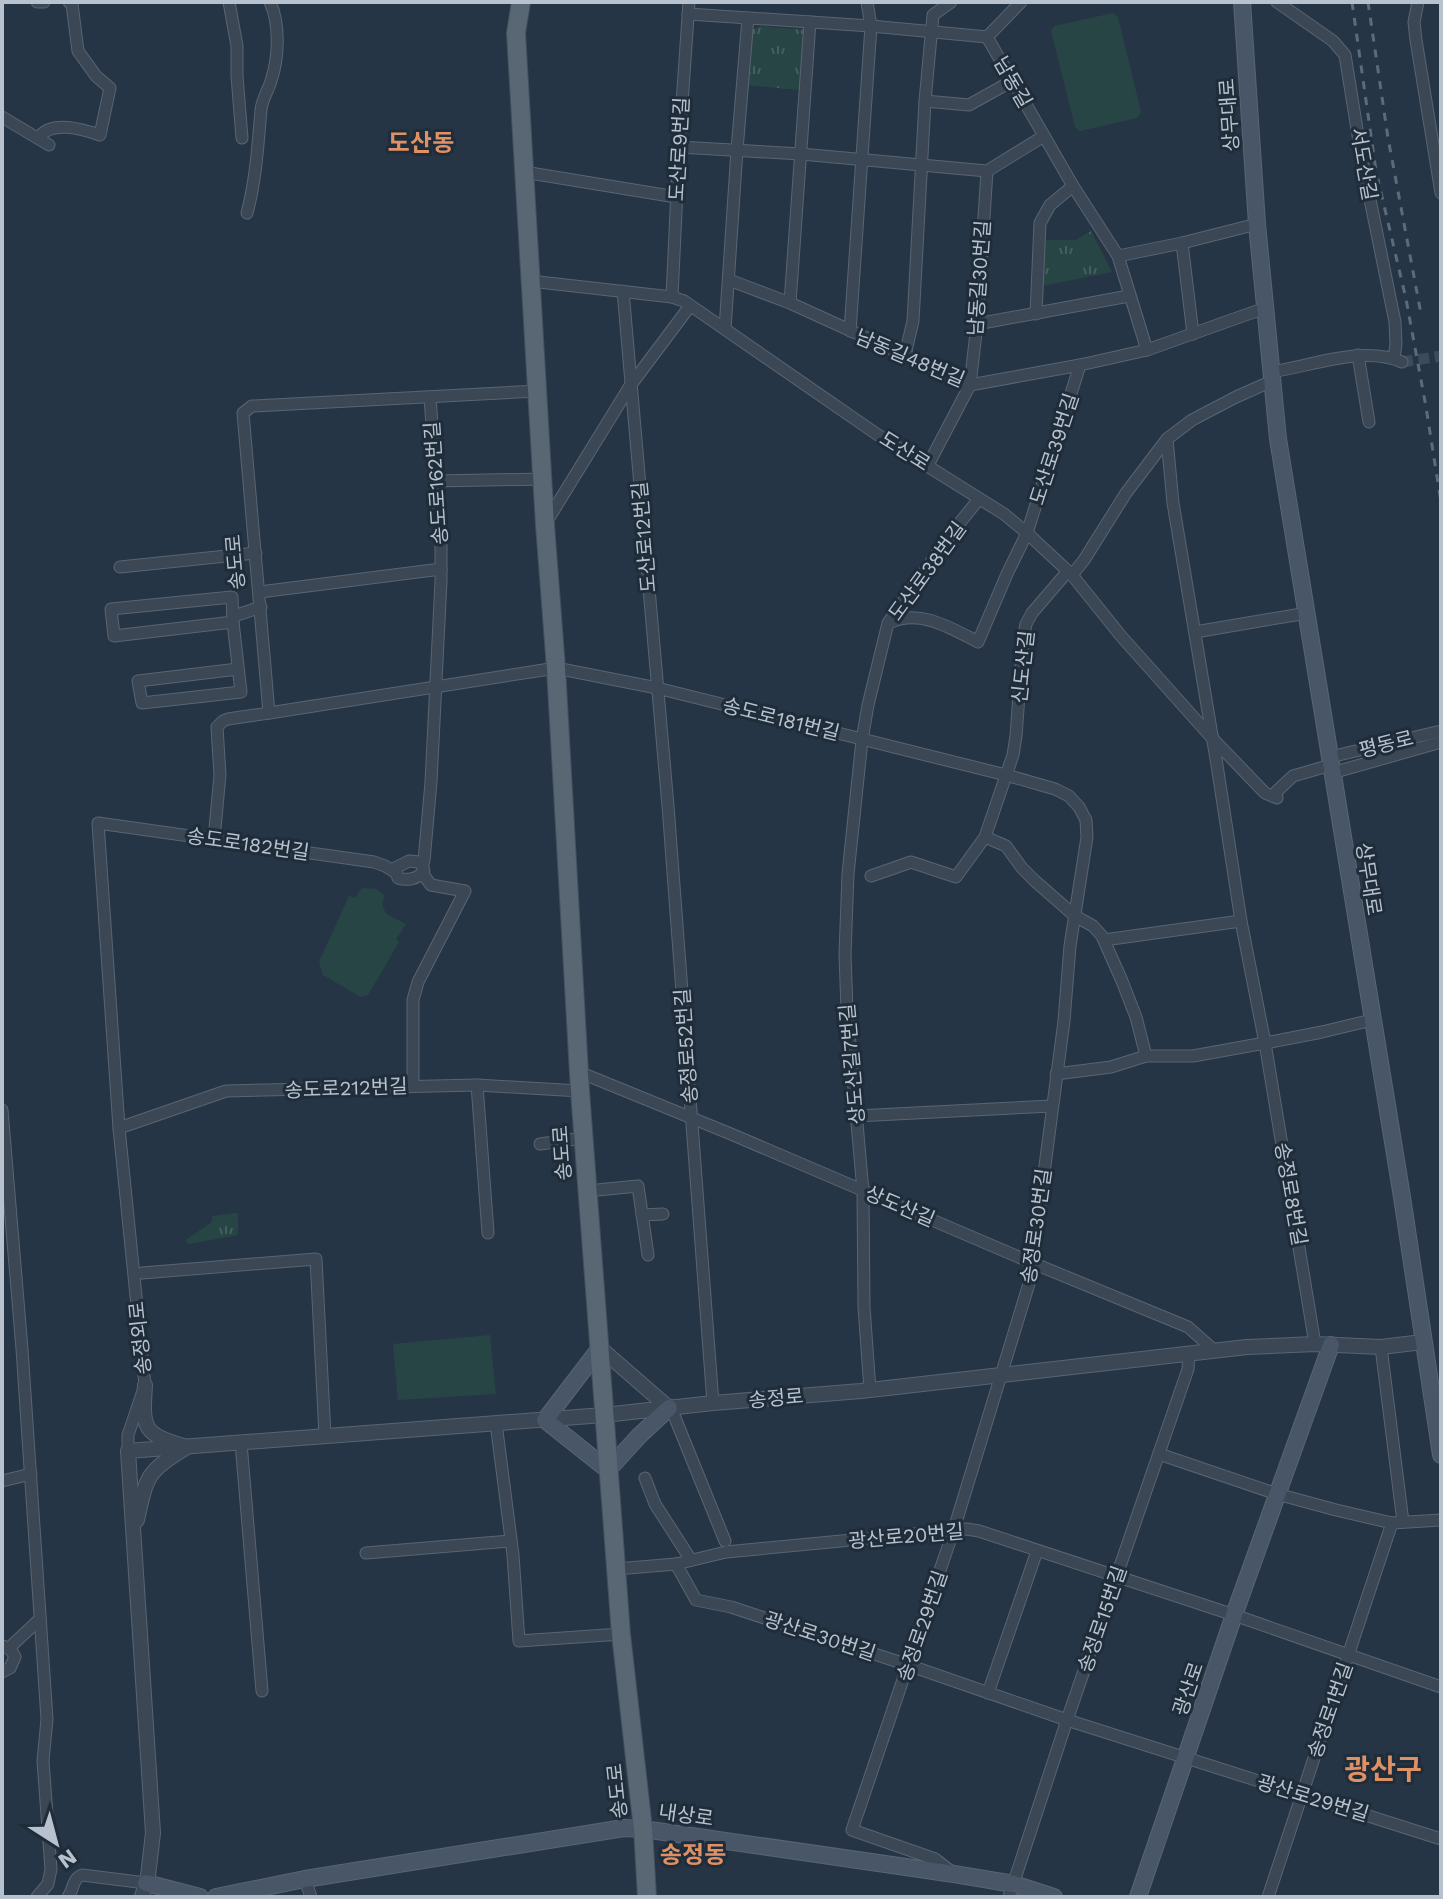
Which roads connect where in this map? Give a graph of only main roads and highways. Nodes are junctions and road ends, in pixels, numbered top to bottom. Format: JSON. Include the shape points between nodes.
{"nodes":[{"id":1,"x":521,"y":2,"type":"edge"},
{"id":2,"x":1242,"y":2,"type":"edge"},
{"id":3,"x":1323,"y":1345,"type":"road end"},
{"id":4,"x":600,"y":1348,"type":"junction"},
{"id":5,"x":1435,"y":1387,"type":"edge"},
{"id":6,"x":670,"y":1408,"type":"road end"},
{"id":7,"x":1441,"y":1455,"type":"edge"},
{"id":8,"x":608,"y":1470,"type":"junction"},
{"id":9,"x":643,"y":1829,"type":"junction"},
{"id":10,"x":144,"y":1890,"type":"edge"},
{"id":11,"x":1012,"y":1891,"type":"edge"},
{"id":12,"x":200,"y":1897,"type":"edge"},
{"id":13,"x":216,"y":1897,"type":"edge"},
{"id":14,"x":647,"y":1897,"type":"edge"},
{"id":15,"x":1054,"y":1897,"type":"edge"},
{"id":16,"x":1138,"y":1897,"type":"edge"}],
"edges":[{"from":1,"to":4,"type":"main road","name":"송도로","via":[[516,33],[530,281]]},
{"from":2,"to":5,"type":"main road","name":"상무대로","via":[[1278,439],[1423,1342]]},
{"from":3,"to":16,"type":"main road","name":"광산로"},
{"from":4,"to":8,"type":"main road","name":"송도로"},
{"from":4,"to":8,"type":"main road","via":[[545,1420]]},
{"from":5,"to":7,"type":"main road","name":"상무대로"},
{"from":6,"to":8,"type":"main road"},
{"from":8,"to":9,"type":"main road","name":"송도로"},
{"from":9,"to":11,"type":"main road","name":"내상로","via":[[954,1874]]},
{"from":9,"to":13,"type":"main road","name":"내상로"},
{"from":9,"to":14,"type":"main road","name":"송도로"},
{"from":10,"to":12,"type":"main road"},
{"from":11,"to":15,"type":"main road","name":"내상로"}]}
